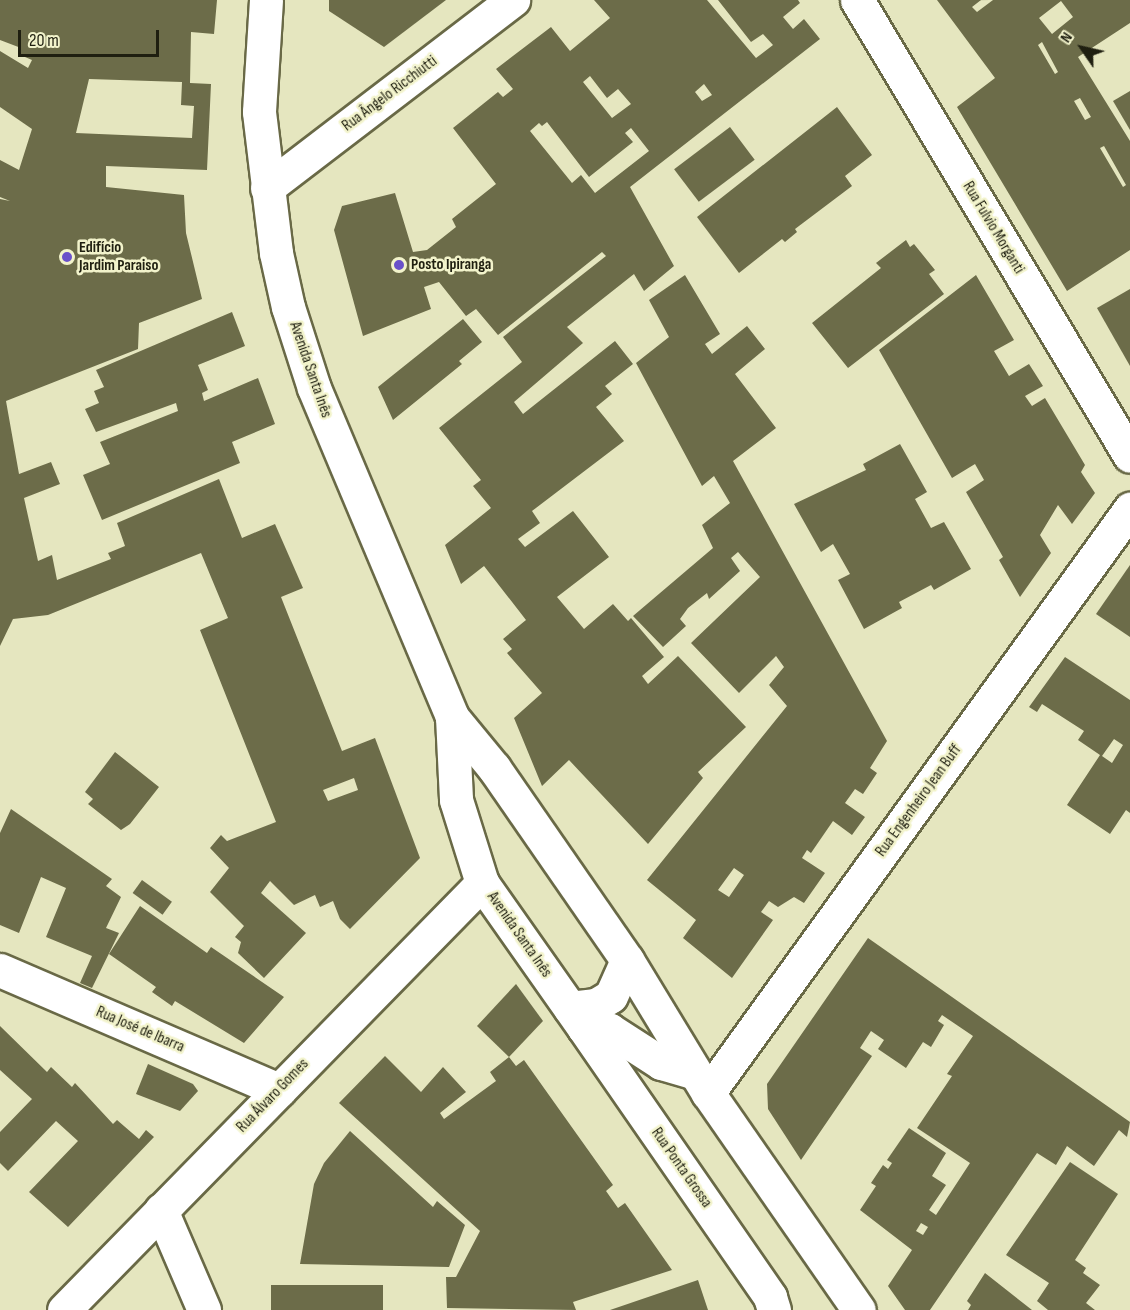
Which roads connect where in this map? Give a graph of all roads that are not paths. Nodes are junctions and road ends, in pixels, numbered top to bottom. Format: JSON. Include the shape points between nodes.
{"nodes":[{"id":1,"x":266,"y":0,"type":"edge"},
{"id":2,"x":513,"y":0,"type":"edge"},
{"id":3,"x":857,"y":0,"type":"edge"},
{"id":4,"x":267,"y":188,"type":"junction"},
{"id":5,"x":1130,"y":456,"type":"edge"},
{"id":6,"x":1130,"y":509,"type":"edge"},
{"id":7,"x":452,"y":717,"type":"junction"},
{"id":8,"x":507,"y":787,"type":"junction"},
{"id":9,"x":456,"y":800,"type":"junction"},
{"id":10,"x":482,"y":883,"type":"junction"},
{"id":11,"x":627,"y":960,"type":"junction"},
{"id":12,"x":0,"y":970,"type":"edge"},
{"id":13,"x":577,"y":1018,"type":"junction"},
{"id":14,"x":700,"y":1082,"type":"junction"},
{"id":15,"x":279,"y":1090,"type":"junction"},
{"id":16,"x":162,"y":1210,"type":"junction"},
{"id":17,"x":64,"y":1310,"type":"edge"},
{"id":18,"x":204,"y":1310,"type":"edge"},
{"id":19,"x":774,"y":1310,"type":"edge"},
{"id":20,"x":859,"y":1310,"type":"edge"}],
"edges":[{"from":1,"to":4,"type":"street","name":"Avenida Santa Inês","via":[[259,112]]},
{"from":2,"to":4,"type":"street","name":"Rua Ângelo Ricchiutti"},
{"from":3,"to":5,"type":"street","name":"Rua Fulvio Morganti"},
{"from":4,"to":7,"type":"street","name":"Avenida Santa Inês","via":[[288,307],[314,388]]},
{"from":6,"to":14,"type":"street","name":"Rua Engenheiro Jean Buff"},
{"from":7,"to":8,"type":"street","name":"Avenida Santa Inês"},
{"from":7,"to":9,"type":"street","name":"Avenida Santa Inês"},
{"from":8,"to":9,"type":"street","via":[[482,786]]},
{"from":8,"to":11,"type":"street","name":"Avenida Santa Inês"},
{"from":9,"to":10,"type":"street","name":"Avenida Santa Inês"},
{"from":10,"to":13,"type":"street","name":"Avenida Santa Inês"},
{"from":10,"to":15,"type":"street","name":"Rua Álvaro Gomes"},
{"from":11,"to":13,"type":"street","via":[[611,996]]},
{"from":11,"to":14,"type":"street","name":"Avenida Santa Inês"},
{"from":12,"to":15,"type":"street","name":"Rua José de Ibarra"},
{"from":13,"to":14,"type":"street","via":[[610,1030],[661,1063]]},
{"from":13,"to":19,"type":"street","name":"Rua Ponta Grossa","via":[[770,1297]]},
{"from":14,"to":20,"type":"street","name":"Avenida Santa Inês"},
{"from":15,"to":16,"type":"street","name":"Rua Álvaro Gomes"},
{"from":16,"to":17,"type":"street","name":"Rua Álvaro Gomes"},
{"from":16,"to":18,"type":"street"}]}
